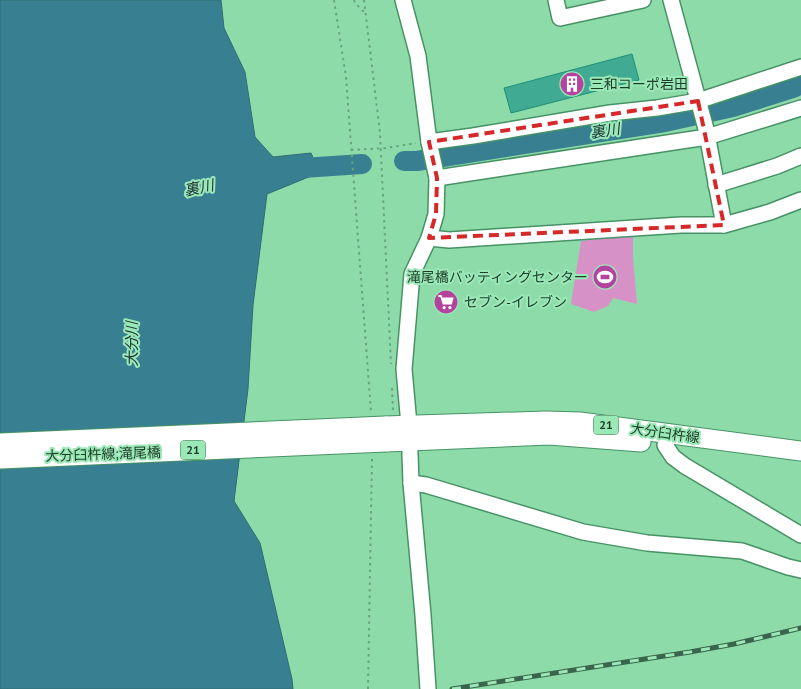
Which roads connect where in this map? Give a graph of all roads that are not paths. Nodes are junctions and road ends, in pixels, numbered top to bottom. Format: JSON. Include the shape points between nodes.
{"nodes":[{"id":1,"x":403,"y":0,"type":"edge"},
{"id":2,"x":556,"y":0,"type":"edge"},
{"id":3,"x":643,"y":0,"type":"edge"},
{"id":4,"x":671,"y":0,"type":"edge"},
{"id":5,"x":801,"y":67,"type":"edge"},
{"id":6,"x":699,"y":104,"type":"junction"},
{"id":7,"x":801,"y":108,"type":"edge"},
{"id":8,"x":706,"y":133,"type":"junction"},
{"id":9,"x":430,"y":144,"type":"junction"},
{"id":10,"x":801,"y":156,"type":"edge"},
{"id":11,"x":436,"y":171,"type":"junction"},
{"id":12,"x":716,"y":185,"type":"junction"},
{"id":13,"x":801,"y":200,"type":"edge"},
{"id":14,"x":724,"y":225,"type":"junction"},
{"id":15,"x":429,"y":238,"type":"junction"},
{"id":16,"x":396,"y":432,"type":"junction"},
{"id":17,"x":0,"y":443,"type":"edge"},
{"id":18,"x":665,"y":445,"type":"junction"},
{"id":19,"x":801,"y":451,"type":"edge"},
{"id":20,"x":0,"y":459,"type":"edge"},
{"id":21,"x":801,"y":464,"type":"edge"},
{"id":22,"x":411,"y":483,"type":"junction"},
{"id":23,"x":801,"y":535,"type":"edge"},
{"id":24,"x":801,"y":570,"type":"edge"},
{"id":25,"x":428,"y":689,"type":"edge"}],
"edges":[{"from":1,"to":9,"type":"street","via":[[418,56]]},
{"from":2,"to":3,"type":"street","via":[[560,18]]},
{"from":4,"to":6,"type":"street"},
{"from":5,"to":6,"type":"street"},
{"from":6,"to":8,"type":"street"},
{"from":6,"to":9,"type":"street","via":[[610,113]]},
{"from":7,"to":8,"type":"street"},
{"from":8,"to":11,"type":"street"},
{"from":8,"to":12,"type":"street"},
{"from":9,"to":11,"type":"street"},
{"from":10,"to":12,"type":"street"},
{"from":11,"to":15,"type":"street","via":[[436,214]]},
{"from":12,"to":14,"type":"street"},
{"from":13,"to":14,"type":"street"},
{"from":14,"to":15,"type":"street","via":[[449,240]]},
{"from":15,"to":16,"type":"street","via":[[412,274]]},
{"from":16,"to":17,"type":"main road","name":"大分臼杵線;滝尾橋","number":"21","bridge":true},
{"from":16,"to":18,"type":"main road","name":"大分臼杵線","number":"21","via":[[549,435]]},
{"from":16,"to":19,"type":"main road","name":"大分臼杵線","number":"21","via":[[546,421],[580,422]]},
{"from":16,"to":20,"type":"main road","name":"大分臼杵線;滝尾橋","number":"21","bridge":true},
{"from":16,"to":22,"type":"street"},
{"from":18,"to":21,"type":"main road","name":"大分臼杵線","number":"21"},
{"from":18,"to":23,"type":"street","via":[[685,466]]},
{"from":22,"to":24,"type":"street","via":[[592,534],[647,543],[742,551]]},
{"from":22,"to":25,"type":"street"}]}
